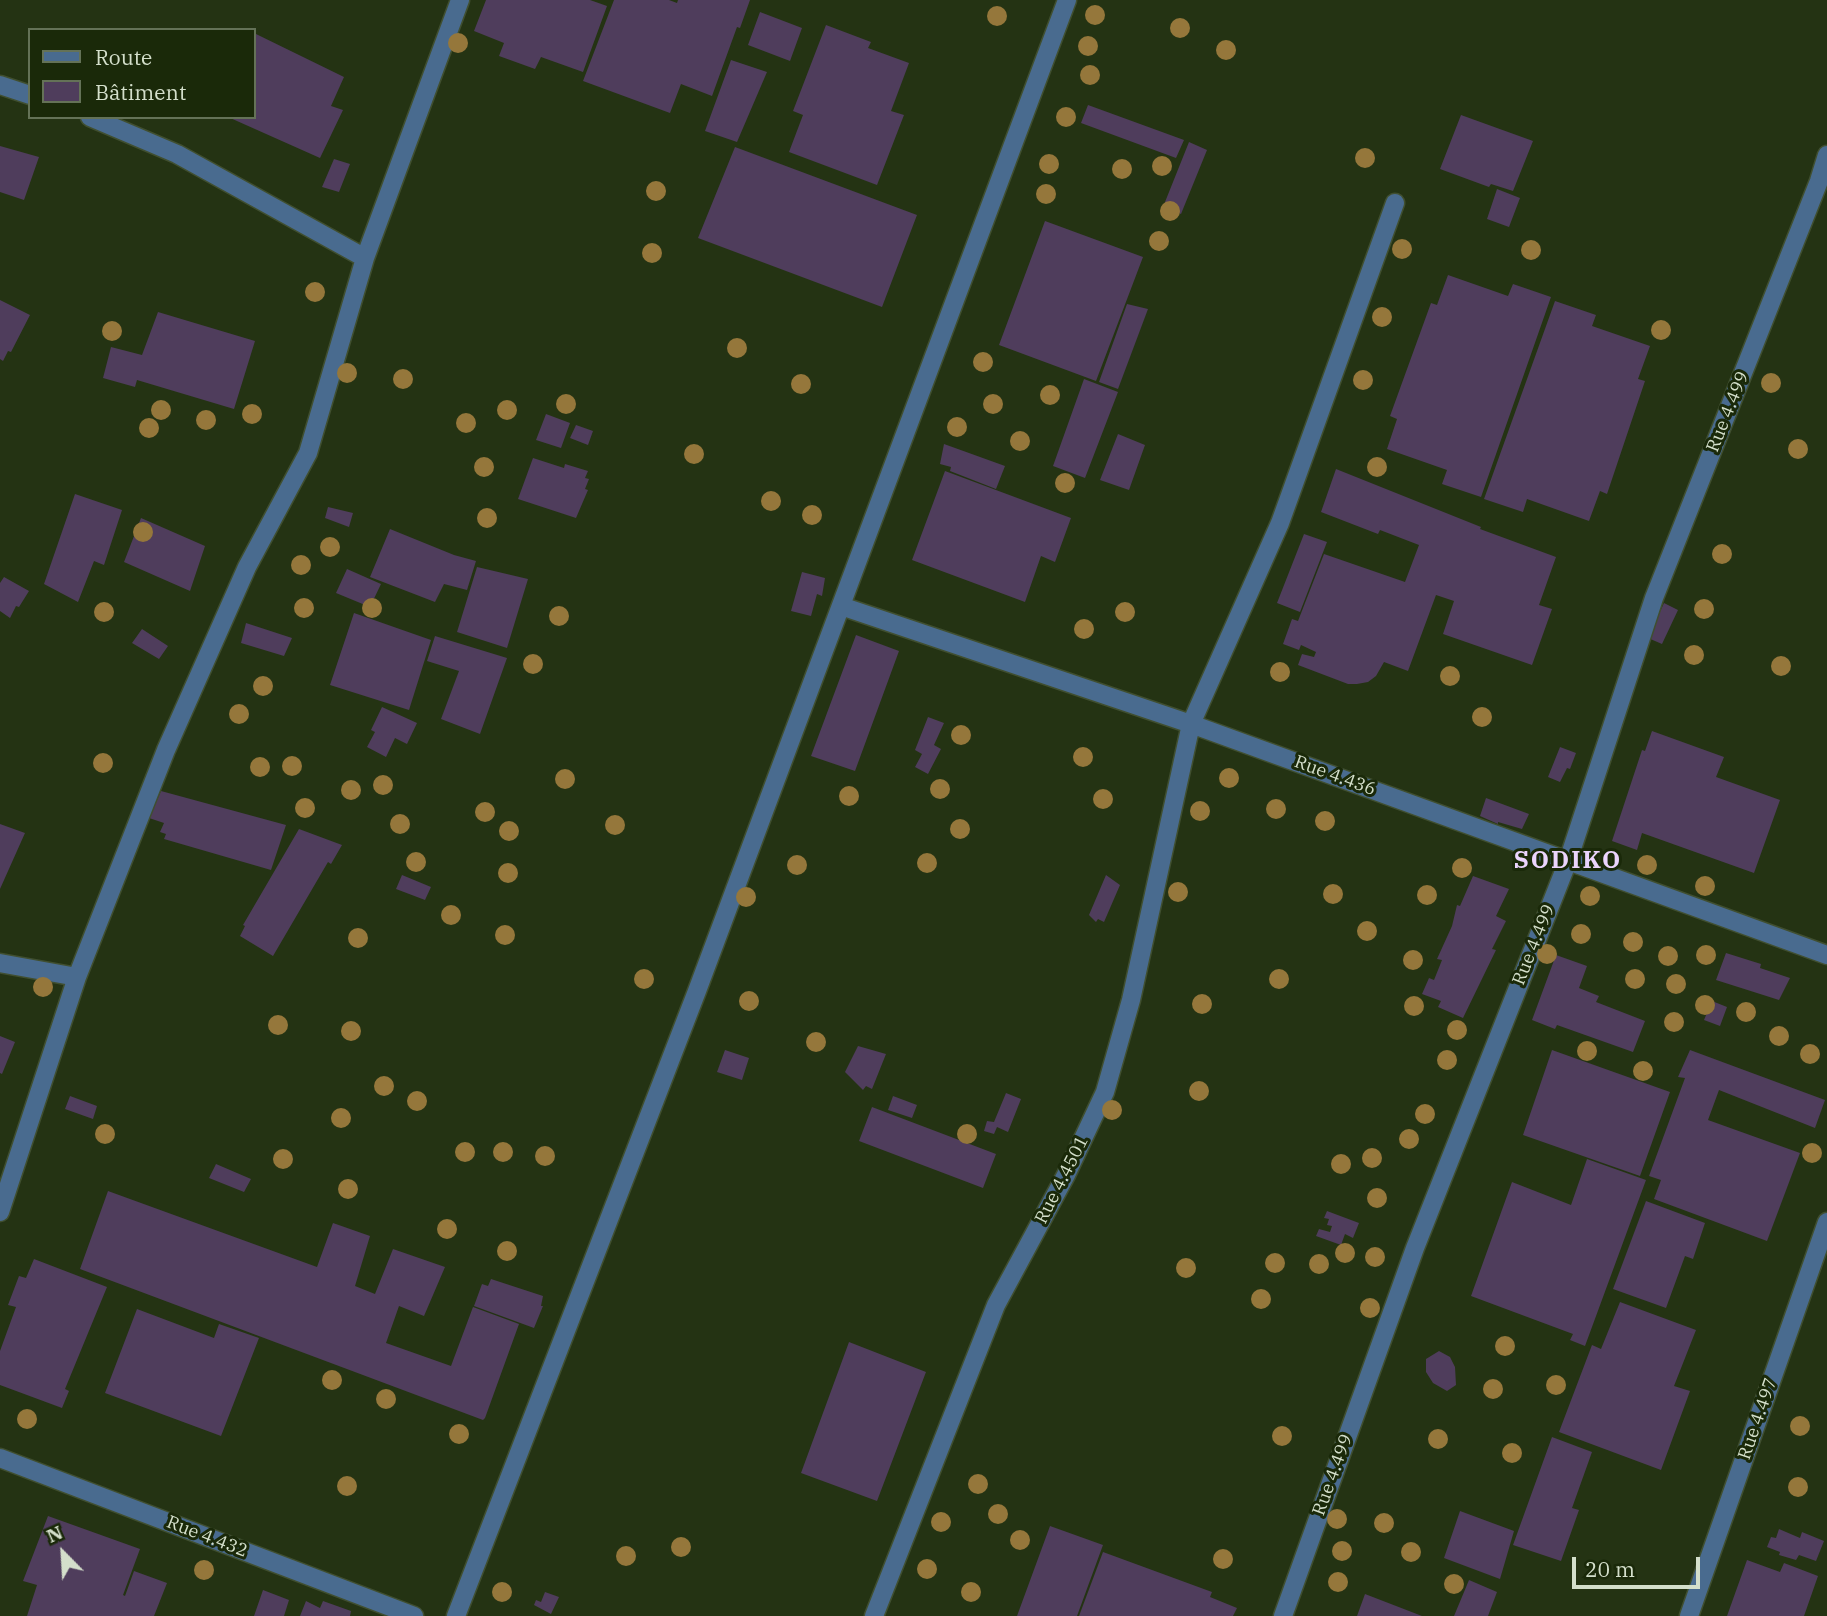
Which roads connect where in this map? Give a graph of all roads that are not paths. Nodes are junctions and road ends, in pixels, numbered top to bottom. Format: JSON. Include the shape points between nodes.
{"nodes":[{"id":1,"x":460,"y":0,"type":"edge"},
{"id":2,"x":1067,"y":0,"type":"edge"},
{"id":3,"x":0,"y":85,"type":"edge"},
{"id":4,"x":28,"y":94,"type":"edge"},
{"id":5,"x":95,"y":119,"type":"edge"},
{"id":6,"x":1827,"y":155,"type":"edge"},
{"id":7,"x":1395,"y":203,"type":"dead end"},
{"id":8,"x":365,"y":258,"type":"junction"},
{"id":9,"x":841,"y":606,"type":"junction"},
{"id":10,"x":1191,"y":724,"type":"junction"},
{"id":11,"x":1568,"y":861,"type":"junction"},
{"id":12,"x":1827,"y":955,"type":"edge"},
{"id":13,"x":0,"y":962,"type":"edge"},
{"id":14,"x":77,"y":977,"type":"junction"},
{"id":15,"x":0,"y":1212,"type":"edge"},
{"id":16,"x":1827,"y":1222,"type":"edge"},
{"id":17,"x":0,"y":1458,"type":"edge"},
{"id":18,"x":414,"y":1616,"type":"edge"},
{"id":19,"x":456,"y":1616,"type":"edge"},
{"id":20,"x":874,"y":1616,"type":"edge"},
{"id":21,"x":1283,"y":1616,"type":"edge"},
{"id":22,"x":1689,"y":1616,"type":"edge"}],
"edges":[{"from":1,"to":8,"type":"street"},
{"from":2,"to":9,"type":"street"},
{"from":3,"to":4,"type":"street"},
{"from":5,"to":8,"type":"street","via":[[177,154]]},
{"from":6,"to":11,"type":"street","name":"Rue 4.499","via":[[1654,598]]},
{"from":7,"to":10,"type":"street","name":"Rue 4.4501","via":[[1280,523]]},
{"from":8,"to":14,"type":"street","via":[[308,453],[241,579],[166,750]]},
{"from":9,"to":10,"type":"street","name":"Rue 4.436"},
{"from":9,"to":19,"type":"street"},
{"from":10,"to":11,"type":"street","name":"Rue 4.436"},
{"from":10,"to":20,"type":"street","name":"Rue 4.4501","via":[[1131,1000],[1105,1092],[996,1305]]},
{"from":11,"to":12,"type":"street","name":"Rue 4.436"},
{"from":11,"to":21,"type":"street","name":"Rue 4.499","via":[[1415,1248]]},
{"from":13,"to":14,"type":"street"},
{"from":14,"to":15,"type":"street"},
{"from":16,"to":22,"type":"street","name":"Rue 4.497"},
{"from":17,"to":18,"type":"street","name":"Rue 4.432"}]}
